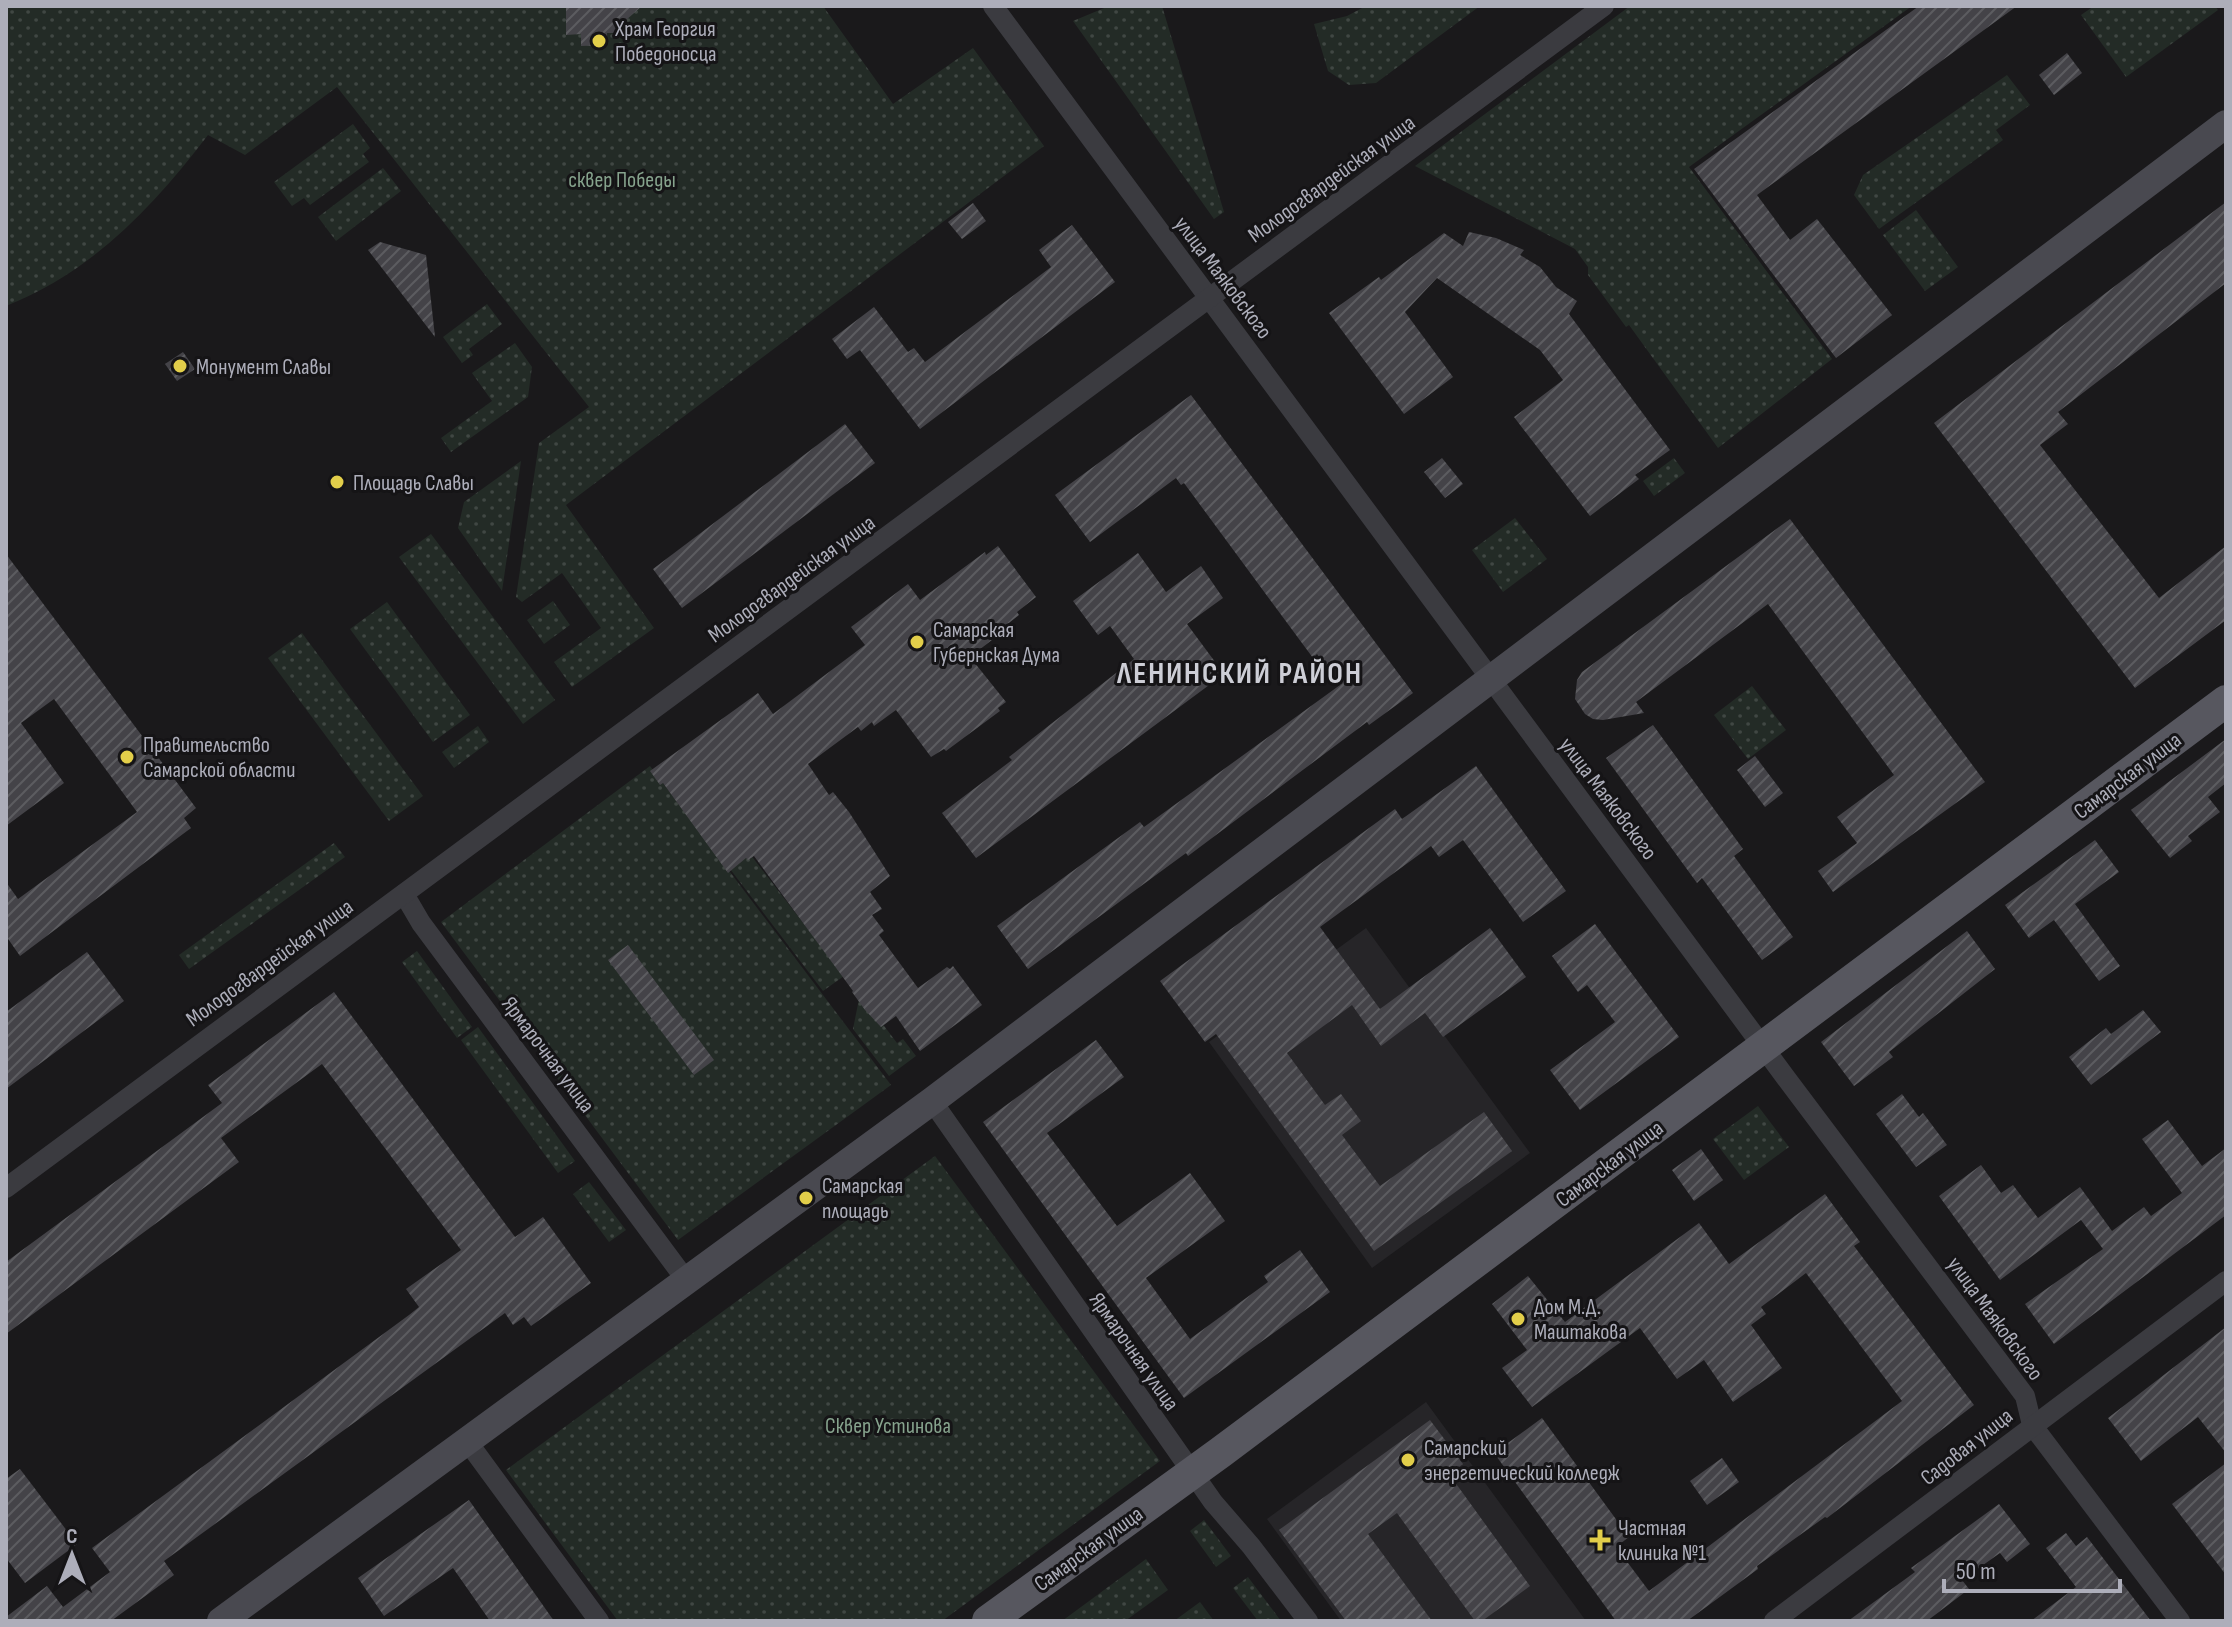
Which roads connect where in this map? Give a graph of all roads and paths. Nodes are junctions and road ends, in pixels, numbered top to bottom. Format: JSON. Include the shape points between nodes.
{"nodes":[{"id":1,"x":993,"y":6,"type":"edge"},
{"id":2,"x":1604,"y":6,"type":"edge"},
{"id":3,"x":2226,"y":124,"type":"edge"},
{"id":4,"x":1210,"y":299,"type":"junction"},
{"id":5,"x":1491,"y":679,"type":"junction"},
{"id":6,"x":2226,"y":701,"type":"edge"},
{"id":7,"x":404,"y":894,"type":"junction"},
{"id":8,"x":1764,"y":1048,"type":"junction"},
{"id":9,"x":932,"y":1101,"type":"junction"},
{"id":10,"x":6,"y":1188,"type":"edge"},
{"id":11,"x":686,"y":1280,"type":"junction"},
{"id":12,"x":2226,"y":1281,"type":"edge"},
{"id":13,"x":2032,"y":1425,"type":"junction"},
{"id":14,"x":467,"y":1441,"type":"junction"},
{"id":15,"x":1192,"y":1473,"type":"junction"},
{"id":16,"x":221,"y":1621,"type":"edge"},
{"id":17,"x":599,"y":1621,"type":"edge"},
{"id":18,"x":988,"y":1621,"type":"edge"},
{"id":19,"x":1308,"y":1621,"type":"edge"},
{"id":20,"x":1774,"y":1621,"type":"edge"},
{"id":21,"x":2180,"y":1621,"type":"edge"}],
"edges":[{"from":1,"to":4,"type":"street","name":"улица Маяковского"},
{"from":2,"to":4,"type":"street","name":"Молодогвардейская улица"},
{"from":3,"to":5,"type":"street"},
{"from":4,"to":5,"type":"street","name":"улица Маяковского"},
{"from":4,"to":7,"type":"street","name":"Молодогвардейская улица"},
{"from":5,"to":8,"type":"street","name":"улица Маяковского"},
{"from":5,"to":9,"type":"street"},
{"from":6,"to":8,"type":"main road","name":"Самарская улица"},
{"from":7,"to":10,"type":"street","name":"Молодогвардейская улица"},
{"from":7,"to":11,"type":"street","name":"Ярмарочная улица"},
{"from":8,"to":13,"type":"street","name":"улица Маяковского","via":[[2025,1396]]},
{"from":8,"to":15,"type":"main road","name":"Самарская улица"},
{"from":9,"to":11,"type":"street"},
{"from":9,"to":15,"type":"street","name":"Ярмарочная улица"},
{"from":11,"to":14,"type":"street"},
{"from":12,"to":13,"type":"street","name":"Садовая улица"},
{"from":13,"to":20,"type":"street","name":"Садовая улица"},
{"from":13,"to":21,"type":"street","name":"улица Маяковского"},
{"from":14,"to":16,"type":"street"},
{"from":14,"to":17,"type":"street"},
{"from":15,"to":18,"type":"main road","name":"Самарская улица"},
{"from":15,"to":19,"type":"street","name":"Ярмарочная улица"}]}
